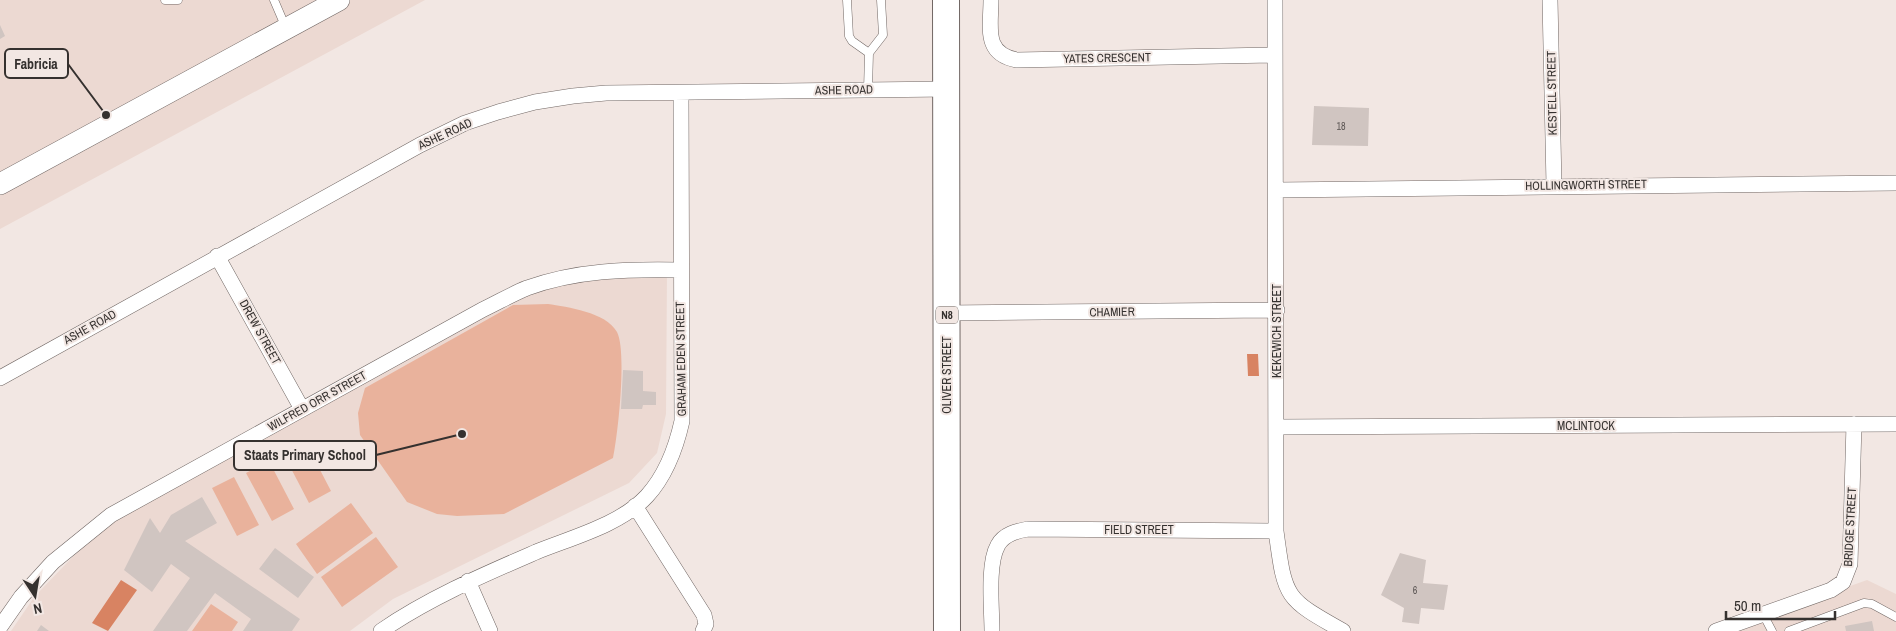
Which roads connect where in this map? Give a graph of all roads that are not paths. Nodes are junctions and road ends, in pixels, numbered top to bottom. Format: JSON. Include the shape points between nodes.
{"nodes":[{"id":1,"x":165,"y":0,"type":"edge"},
{"id":2,"x":178,"y":0,"type":"edge"},
{"id":3,"x":274,"y":0,"type":"edge"},
{"id":4,"x":339,"y":0,"type":"edge"},
{"id":5,"x":847,"y":0,"type":"edge"},
{"id":6,"x":881,"y":0,"type":"edge"},
{"id":7,"x":946,"y":0,"type":"edge"},
{"id":8,"x":991,"y":0,"type":"edge"},
{"id":9,"x":1275,"y":0,"type":"edge"},
{"id":10,"x":1550,"y":0,"type":"edge"},
{"id":11,"x":286,"y":29,"type":"junction"},
{"id":12,"x":869,"y":53,"type":"junction"},
{"id":13,"x":1274,"y":55,"type":"junction"},
{"id":14,"x":947,"y":89,"type":"junction"},
{"id":15,"x":868,"y":90,"type":"junction"},
{"id":16,"x":681,"y":94,"type":"junction"},
{"id":17,"x":1896,"y":183,"type":"edge"},
{"id":18,"x":0,"y":184,"type":"edge"},
{"id":19,"x":1554,"y":185,"type":"junction"},
{"id":20,"x":1276,"y":190,"type":"junction"},
{"id":21,"x":217,"y":256,"type":"junction"},
{"id":22,"x":680,"y":270,"type":"junction"},
{"id":23,"x":1277,"y":310,"type":"junction"},
{"id":24,"x":947,"y":313,"type":"junction"},
{"id":25,"x":0,"y":378,"type":"edge"},
{"id":26,"x":302,"y":409,"type":"junction"},
{"id":27,"x":1854,"y":424,"type":"junction"},
{"id":28,"x":1896,"y":424,"type":"edge"},
{"id":29,"x":1277,"y":427,"type":"junction"},
{"id":30,"x":635,"y":506,"type":"junction"},
{"id":31,"x":1276,"y":531,"type":"junction"},
{"id":32,"x":468,"y":581,"type":"junction"},
{"id":33,"x":1763,"y":614,"type":"junction"},
{"id":34,"x":1896,"y":617,"type":"edge"},
{"id":35,"x":0,"y":627,"type":"edge"},
{"id":36,"x":381,"y":631,"type":"edge"},
{"id":37,"x":490,"y":631,"type":"edge"},
{"id":38,"x":703,"y":631,"type":"edge"},
{"id":39,"x":947,"y":631,"type":"edge"},
{"id":40,"x":992,"y":631,"type":"edge"},
{"id":41,"x":1343,"y":631,"type":"edge"},
{"id":42,"x":1716,"y":631,"type":"edge"},
{"id":43,"x":1772,"y":631,"type":"edge"},
{"id":44,"x":1789,"y":631,"type":"edge"}],
"edges":[{"from":1,"to":2,"type":"lane"},
{"from":3,"to":11,"type":"lane"},
{"from":4,"to":11,"type":"street"},
{"from":5,"to":12,"type":"lane","via":[[849,36]]},
{"from":6,"to":12,"type":"lane","via":[[882,35]]},
{"from":7,"to":14,"type":"highway","name":"OLIVER STREET","number":"N8"},
{"from":8,"to":13,"type":"street","name":"YATES CRESCENT","via":[[991,40],[995,51],[1004,58]]},
{"from":9,"to":13,"type":"street","name":"KEKEWICH STREET"},
{"from":10,"to":19,"type":"street","name":"KESTELL STREET"},
{"from":11,"to":18,"type":"street"},
{"from":12,"to":15,"type":"lane"},
{"from":13,"to":20,"type":"street","name":"KEKEWICH STREET"},
{"from":14,"to":15,"type":"street","name":"ASHE ROAD"},
{"from":14,"to":24,"type":"highway","name":"OLIVER STREET","number":"N8"},
{"from":15,"to":16,"type":"street","name":"ASHE ROAD"},
{"from":16,"to":21,"type":"street","name":"ASHE ROAD","via":[[573,96],[535,102],[465,123],[420,144]]},
{"from":16,"to":22,"type":"street","name":"GRAHAM EDEN STREET"},
{"from":17,"to":19,"type":"street","name":"HOLLINGWORTH STREET"},
{"from":19,"to":20,"type":"street","name":"HOLLINGWORTH STREET"},
{"from":20,"to":23,"type":"street","name":"KEKEWICH STREET"},
{"from":21,"to":25,"type":"street","name":"ASHE ROAD"},
{"from":21,"to":26,"type":"street","name":"DREW STREET"},
{"from":22,"to":26,"type":"street","name":"WILFRED ORR STREET","via":[[624,269],[574,275],[528,288]]},
{"from":22,"to":30,"type":"street","name":"GRAHAM EDEN STREET","via":[[682,421],[677,444],[665,470]]},
{"from":23,"to":24,"type":"street","name":"CHAMIER"},
{"from":23,"to":29,"type":"street","name":"KEKEWICH STREET"},
{"from":24,"to":39,"type":"highway","name":"OLIVER STREET","number":"N8"},
{"from":26,"to":35,"type":"street","name":"WILFRED ORR STREET","via":[[111,515],[88,531],[53,562]]},
{"from":27,"to":28,"type":"street","name":"MCLINTOCK"},
{"from":27,"to":29,"type":"street","name":"MCLINTOCK"},
{"from":27,"to":33,"type":"street","name":"BRIDGE STREET","via":[[1848,574],[1831,590]]},
{"from":29,"to":31,"type":"street","name":"KEKEWICH STREET"},
{"from":30,"to":32,"type":"street","name":"GRAHAM EDEN STREET","via":[[616,519]]},
{"from":30,"to":38,"type":"street","via":[[704,615],[706,624]]},
{"from":31,"to":40,"type":"street","name":"FIELD STREET","via":[[1016,531],[997,545],[992,575]]},
{"from":31,"to":41,"type":"street","name":"KEKEWICH STREET","via":[[1286,588],[1306,610]]},
{"from":32,"to":36,"type":"street","name":"GRAHAM EDEN STREET"},
{"from":32,"to":37,"type":"street"},
{"from":33,"to":42,"type":"street","name":"BRIDGE STREET"},
{"from":33,"to":43,"type":"lane"},
{"from":34,"to":44,"type":"lane","via":[[1864,603]]}]}
